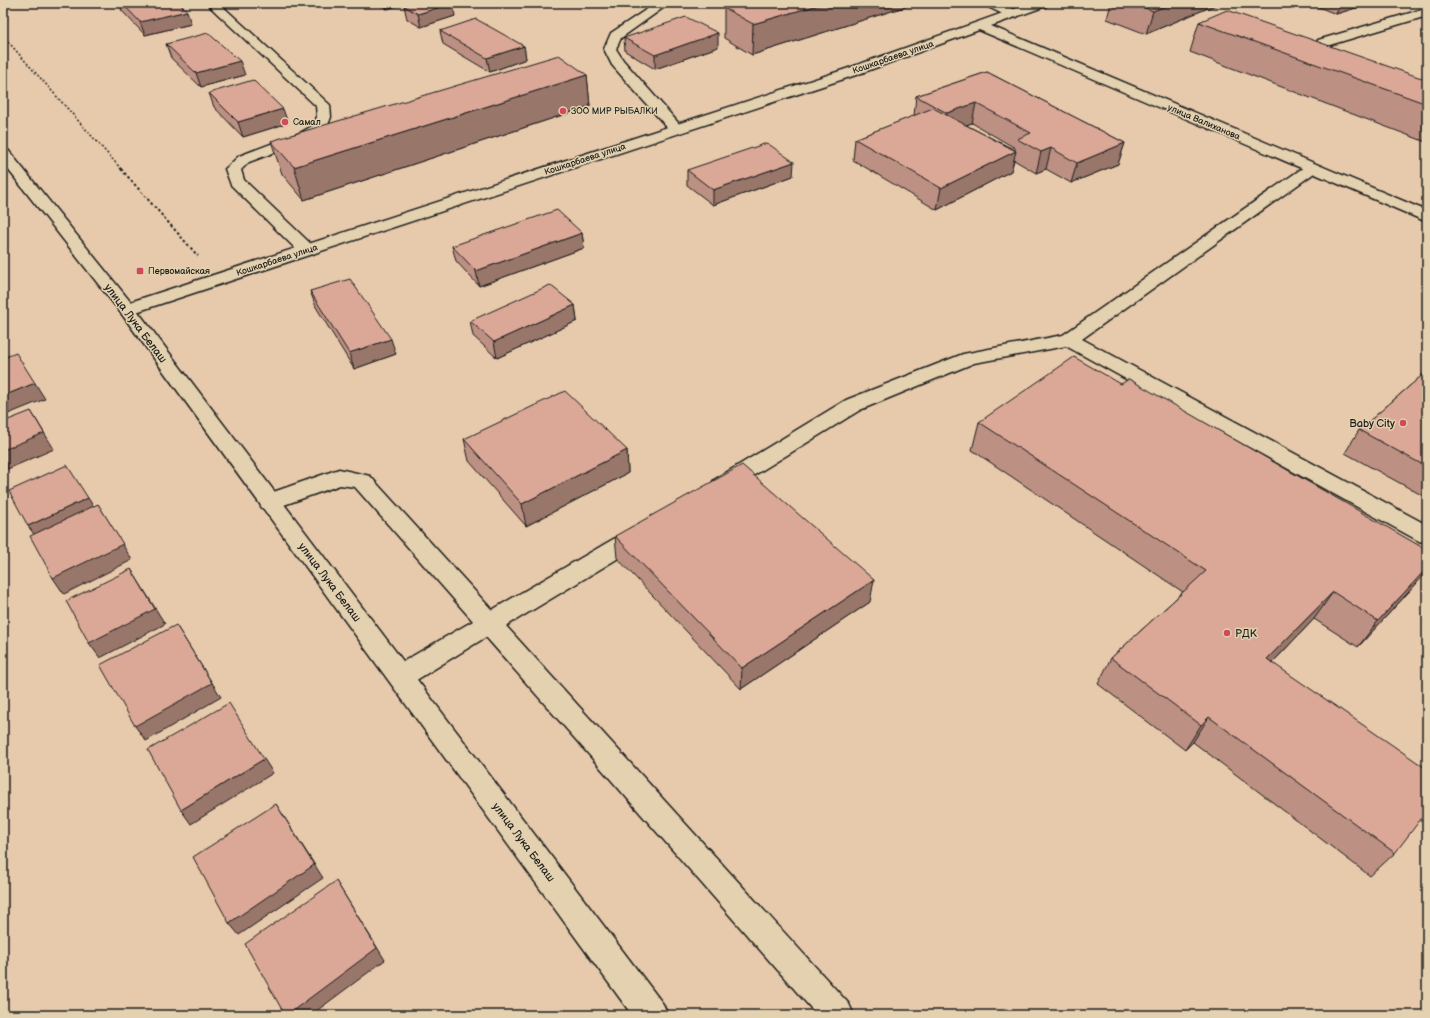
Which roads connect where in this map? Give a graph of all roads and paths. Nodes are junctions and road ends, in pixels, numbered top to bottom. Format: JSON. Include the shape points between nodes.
{"nodes":[{"id":1,"x":212,"y":3,"type":"edge"},
{"id":2,"x":664,"y":3,"type":"edge"},
{"id":3,"x":990,"y":3,"type":"edge"},
{"id":4,"x":1042,"y":3,"type":"edge"},
{"id":5,"x":1427,"y":12,"type":"edge"},
{"id":6,"x":1013,"y":14,"type":"junction"},
{"id":7,"x":981,"y":26,"type":"junction"},
{"id":8,"x":3,"y":36,"type":"edge"},
{"id":9,"x":1323,"y":43,"type":"edge"},
{"id":10,"x":676,"y":129,"type":"junction"},
{"id":11,"x":3,"y":154,"type":"edge"},
{"id":12,"x":1312,"y":168,"type":"junction"},
{"id":13,"x":1427,"y":217,"type":"edge"},
{"id":14,"x":307,"y":250,"type":"junction"},
{"id":15,"x":218,"y":279,"type":"junction"},
{"id":16,"x":127,"y":309,"type":"junction"},
{"id":17,"x":1069,"y":340,"type":"junction"},
{"id":18,"x":705,"y":495,"type":"edge"},
{"id":19,"x":270,"y":502,"type":"junction"},
{"id":20,"x":658,"y":523,"type":"edge"},
{"id":21,"x":1427,"y":535,"type":"edge"},
{"id":22,"x":490,"y":625,"type":"junction"},
{"id":23,"x":401,"y":676,"type":"junction"},
{"id":24,"x":652,"y":1015,"type":"edge"},
{"id":25,"x":838,"y":1015,"type":"edge"}],
"edges":[{"from":1,"to":14,"type":"street","via":[[323,105],[324,117],[321,127],[305,136],[244,159],[233,170],[237,182]]},
{"from":2,"to":10,"type":"street","via":[[615,36],[610,49],[617,62]]},
{"from":3,"to":6,"type":"street"},
{"from":4,"to":6,"type":"street","name":"Кошкарбаева улица"},
{"from":5,"to":9,"type":"street"},
{"from":6,"to":7,"type":"street","name":"Кошкарбаева улица"},
{"from":7,"to":10,"type":"street","name":"Кошкарбаева улица"},
{"from":7,"to":12,"type":"street","name":"улица Валиханова"},
{"from":8,"to":15,"type":"path"},
{"from":10,"to":14,"type":"street","name":"Кошкарбаева улица"},
{"from":11,"to":16,"type":"street","name":"улица Лука Белаш"},
{"from":12,"to":13,"type":"street","name":"улица Валиханова"},
{"from":12,"to":17,"type":"street"},
{"from":14,"to":15,"type":"street","name":"Кошкарбаева улица"},
{"from":15,"to":16,"type":"street","name":"Кошкарбаева улица"},
{"from":16,"to":19,"type":"street","name":"улица Лука Белаш"},
{"from":17,"to":18,"type":"street","via":[[970,358],[853,406]]},
{"from":17,"to":21,"type":"street"},
{"from":19,"to":22,"type":"street","via":[[339,477],[362,481]]},
{"from":19,"to":23,"type":"street","name":"улица Лука Белаш"},
{"from":20,"to":22,"type":"street"},
{"from":22,"to":23,"type":"street"},
{"from":22,"to":25,"type":"street"},
{"from":23,"to":24,"type":"street","name":"улица Лука Белаш"}]}
